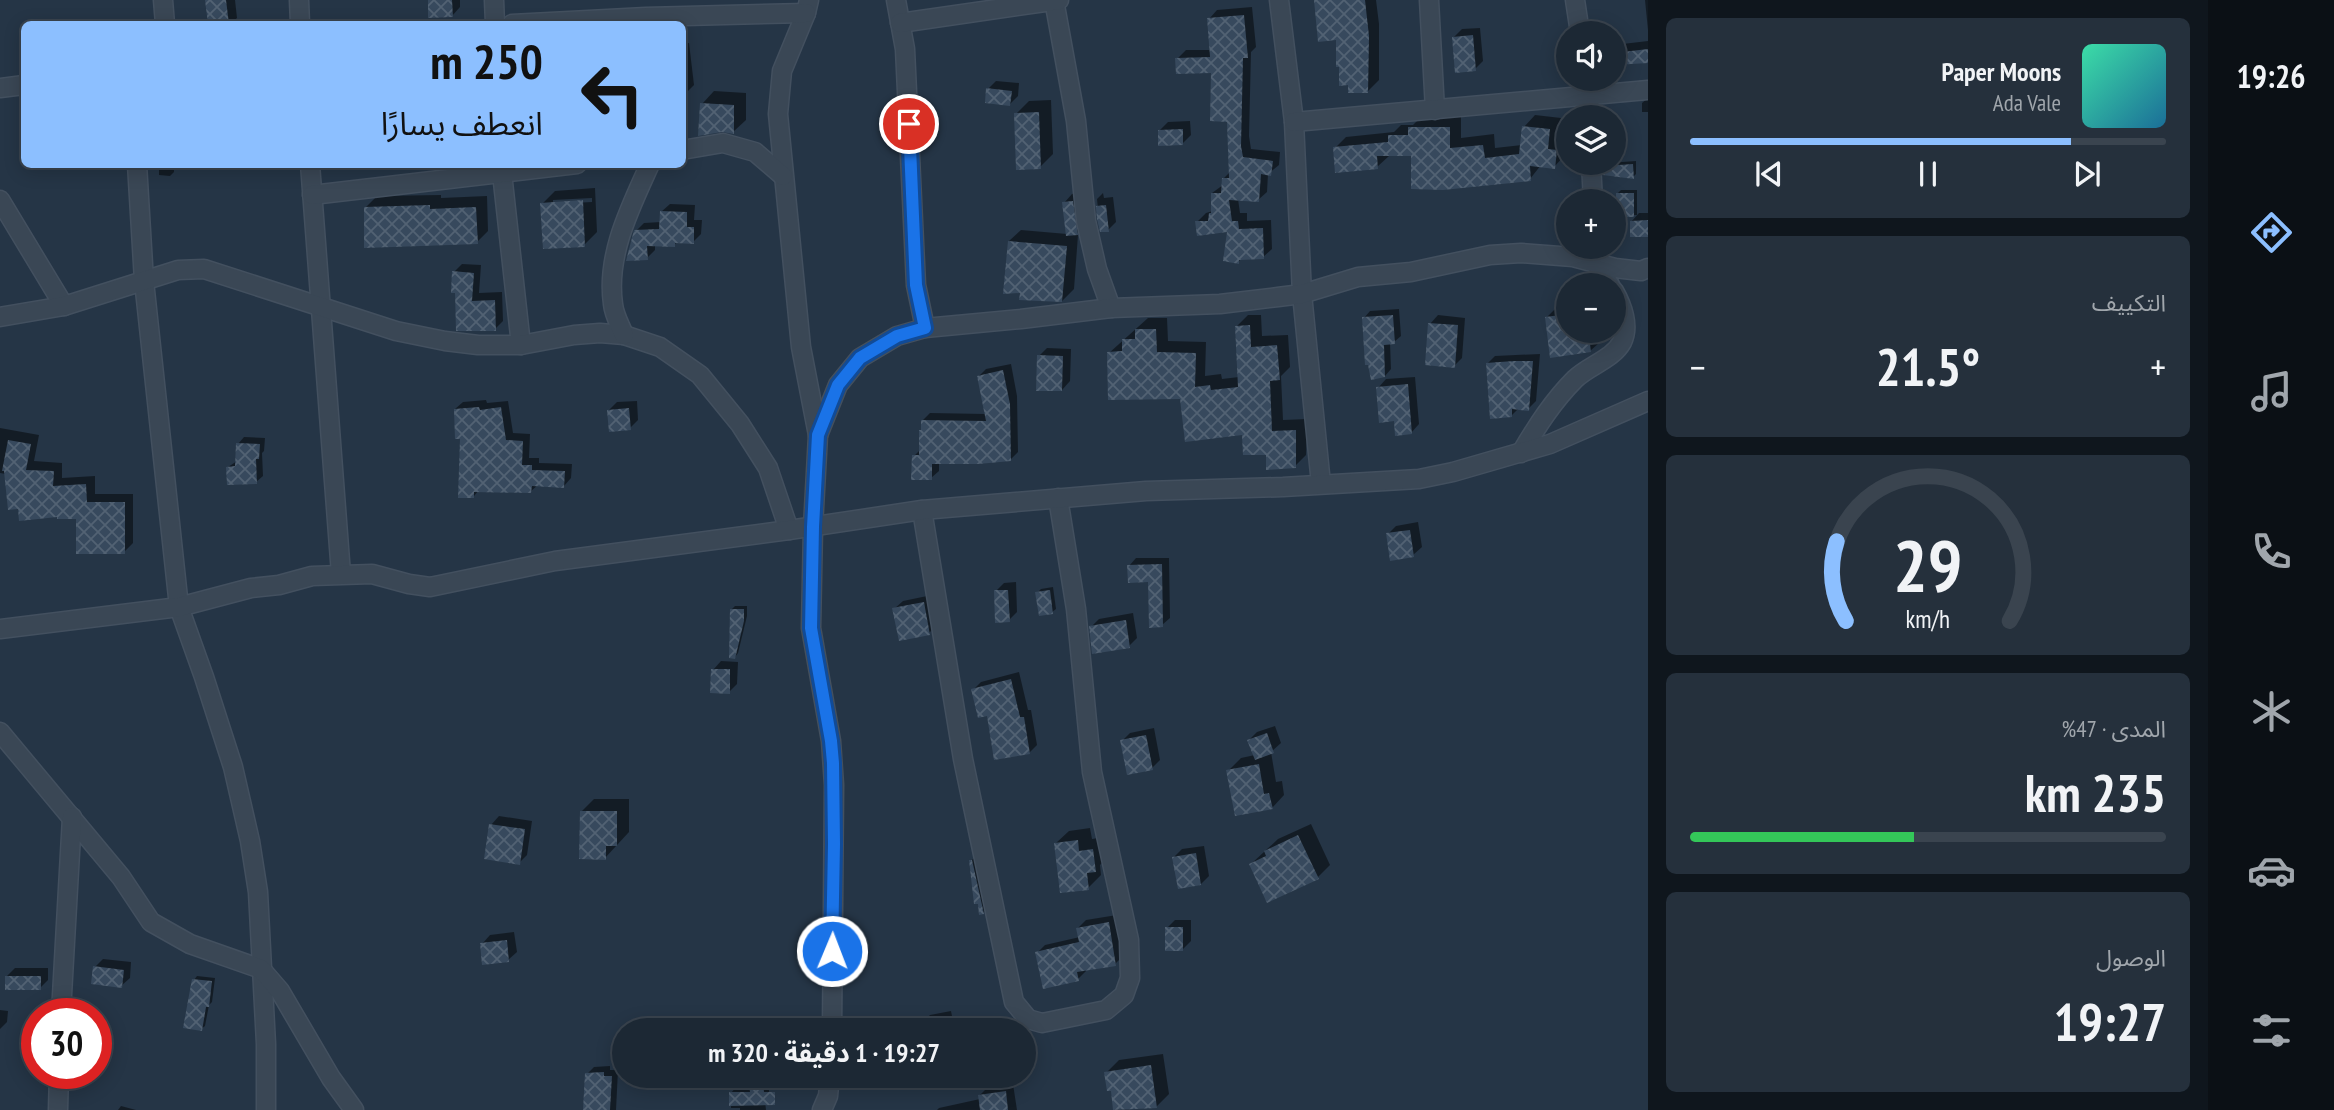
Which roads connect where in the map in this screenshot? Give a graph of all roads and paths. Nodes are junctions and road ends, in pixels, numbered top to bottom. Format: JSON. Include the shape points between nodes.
{"nodes":[{"id":1,"x":163,"y":0,"type":"edge"},
{"id":2,"x":299,"y":0,"type":"edge"},
{"id":3,"x":494,"y":0,"type":"edge"},
{"id":4,"x":896,"y":0,"type":"edge"},
{"id":5,"x":1056,"y":0,"type":"edge"},
{"id":6,"x":1279,"y":0,"type":"edge"},
{"id":7,"x":1429,"y":0,"type":"edge"},
{"id":8,"x":1575,"y":0,"type":"edge"},
{"id":9,"x":807,"y":7,"type":"edge"},
{"id":10,"x":645,"y":8,"type":"edge"},
{"id":11,"x":165,"y":21,"type":"edge"},
{"id":12,"x":300,"y":21,"type":"edge"},
{"id":13,"x":495,"y":21,"type":"edge"},
{"id":14,"x":537,"y":21,"type":"edge"},
{"id":15,"x":1578,"y":21,"type":"edge"},
{"id":16,"x":900,"y":23,"type":"junction"},
{"id":17,"x":21,"y":85,"type":"edge"},
{"id":18,"x":0,"y":88,"type":"edge"},
{"id":19,"x":1626,"y":89,"type":"edge"},
{"id":20,"x":1648,"y":90,"type":"edge"},
{"id":21,"x":1562,"y":91,"type":"edge"},
{"id":22,"x":1436,"y":110,"type":"junction"},
{"id":23,"x":1294,"y":122,"type":"junction"},
{"id":24,"x":686,"y":149,"type":"edge"},
{"id":25,"x":137,"y":168,"type":"edge"},
{"id":26,"x":310,"y":168,"type":"edge"},
{"id":27,"x":648,"y":168,"type":"edge"},
{"id":28,"x":502,"y":169,"type":"edge"},
{"id":29,"x":783,"y":176,"type":"junction"},
{"id":30,"x":312,"y":195,"type":"junction"},
{"id":31,"x":0,"y":200,"type":"edge"},
{"id":32,"x":1556,"y":256,"type":"edge"},
{"id":33,"x":1606,"y":259,"type":"edge"},
{"id":34,"x":1648,"y":268,"type":"edge"},
{"id":35,"x":145,"y":281,"type":"junction"},
{"id":36,"x":1301,"y":294,"type":"junction"},
{"id":37,"x":64,"y":306,"type":"junction"},
{"id":38,"x":320,"y":306,"type":"junction"},
{"id":39,"x":1111,"y":308,"type":"junction"},
{"id":40,"x":0,"y":317,"type":"edge"},
{"id":41,"x":925,"y":328,"type":"junction"},
{"id":42,"x":624,"y":335,"type":"junction"},
{"id":43,"x":1621,"y":343,"type":"edge"},
{"id":44,"x":521,"y":345,"type":"junction"},
{"id":45,"x":1648,"y":401,"type":"edge"},
{"id":46,"x":818,"y":435,"type":"junction"},
{"id":47,"x":1521,"y":453,"type":"junction"},
{"id":48,"x":1321,"y":484,"type":"junction"},
{"id":49,"x":1058,"y":498,"type":"junction"},
{"id":50,"x":922,"y":510,"type":"junction"},
{"id":51,"x":813,"y":527,"type":"junction"},
{"id":52,"x":789,"y":530,"type":"junction"},
{"id":53,"x":341,"y":574,"type":"junction"},
{"id":54,"x":179,"y":607,"type":"junction"},
{"id":55,"x":0,"y":629,"type":"edge"},
{"id":56,"x":0,"y":732,"type":"edge"},
{"id":57,"x":72,"y":817,"type":"junction"},
{"id":58,"x":261,"y":969,"type":"junction"},
{"id":59,"x":62,"y":998,"type":"edge"},
{"id":60,"x":832,"y":1018,"type":"edge"},
{"id":61,"x":829,"y":1088,"type":"edge"},
{"id":62,"x":59,"y":1089,"type":"edge"},
{"id":63,"x":58,"y":1110,"type":"edge"},
{"id":64,"x":266,"y":1110,"type":"edge"},
{"id":65,"x":354,"y":1110,"type":"edge"},
{"id":66,"x":822,"y":1110,"type":"edge"}],
"edges":[{"from":1,"to":11,"type":"street"},
{"from":2,"to":12,"type":"street"},
{"from":3,"to":13,"type":"street"},
{"from":4,"to":16,"type":"street"},
{"from":5,"to":16,"type":"street"},
{"from":5,"to":39,"type":"street","via":[[1076,121],[1086,221]]},
{"from":6,"to":23,"type":"street"},
{"from":7,"to":22,"type":"street"},
{"from":8,"to":15,"type":"street"},
{"from":9,"to":10,"type":"street"},
{"from":9,"to":29,"type":"street","via":[[782,71],[778,114]]},
{"from":10,"to":14,"type":"street"},
{"from":16,"to":41,"type":"street","via":[[916,285]]},
{"from":17,"to":18,"type":"street"},
{"from":19,"to":20,"type":"street"},
{"from":21,"to":22,"type":"street"},
{"from":22,"to":23,"type":"street"},
{"from":23,"to":36,"type":"street"},
{"from":24,"to":29,"type":"street","via":[[723,144],[755,152]]},
{"from":25,"to":35,"type":"street"},
{"from":26,"to":30,"type":"street"},
{"from":27,"to":42,"type":"street","via":[[613,262],[613,307]]},
{"from":28,"to":30,"type":"street"},
{"from":28,"to":44,"type":"street"},
{"from":29,"to":46,"type":"street","via":[[801,347]]},
{"from":30,"to":38,"type":"street"},
{"from":31,"to":37,"type":"street"},
{"from":32,"to":36,"type":"street","via":[[1490,255],[1411,272],[1358,277]]},
{"from":33,"to":34,"type":"street","via":[[1641,271]]},
{"from":35,"to":37,"type":"street"},
{"from":35,"to":38,"type":"street","via":[[178,270],[204,270]]},
{"from":35,"to":54,"type":"street"},
{"from":36,"to":39,"type":"street","via":[[1220,304]]},
{"from":36,"to":48,"type":"street"},
{"from":37,"to":40,"type":"street"},
{"from":38,"to":44,"type":"street","via":[[396,331],[445,341]]},
{"from":38,"to":53,"type":"street"},
{"from":39,"to":41,"type":"street"},
{"from":41,"to":46,"type":"street","via":[[897,336],[860,358],[838,385]]},
{"from":42,"to":44,"type":"street","via":[[574,335]]},
{"from":42,"to":52,"type":"street","via":[[660,347],[700,375],[768,468]]},
{"from":43,"to":47,"type":"street","via":[[1554,401]]},
{"from":45,"to":47,"type":"street"},
{"from":46,"to":51,"type":"street"},
{"from":47,"to":48,"type":"street","via":[[1419,479]]},
{"from":48,"to":49,"type":"street"},
{"from":49,"to":50,"type":"street"},
{"from":49,"to":50,"type":"street","via":[[1076,609],[1092,772],[1129,940],[1130,978],[1124,995],[1106,1010],[1042,1023],[1028,1018],[1014,1002],[963,760]]},
{"from":50,"to":51,"type":"street"},
{"from":51,"to":52,"type":"street"},
{"from":51,"to":60,"type":"street","via":[[811,628],[834,785]]},
{"from":52,"to":53,"type":"street","via":[[555,561],[430,587],[372,574]]},
{"from":53,"to":54,"type":"street","via":[[251,588]]},
{"from":54,"to":55,"type":"street"},
{"from":54,"to":58,"type":"street","via":[[233,767],[247,828],[258,892]]},
{"from":56,"to":57,"type":"street"},
{"from":57,"to":58,"type":"street","via":[[121,877],[150,922],[190,944]]},
{"from":57,"to":59,"type":"street"},
{"from":58,"to":64,"type":"street"},
{"from":58,"to":65,"type":"street","via":[[280,991]]},
{"from":61,"to":66,"type":"street"},
{"from":62,"to":63,"type":"street"}]}
